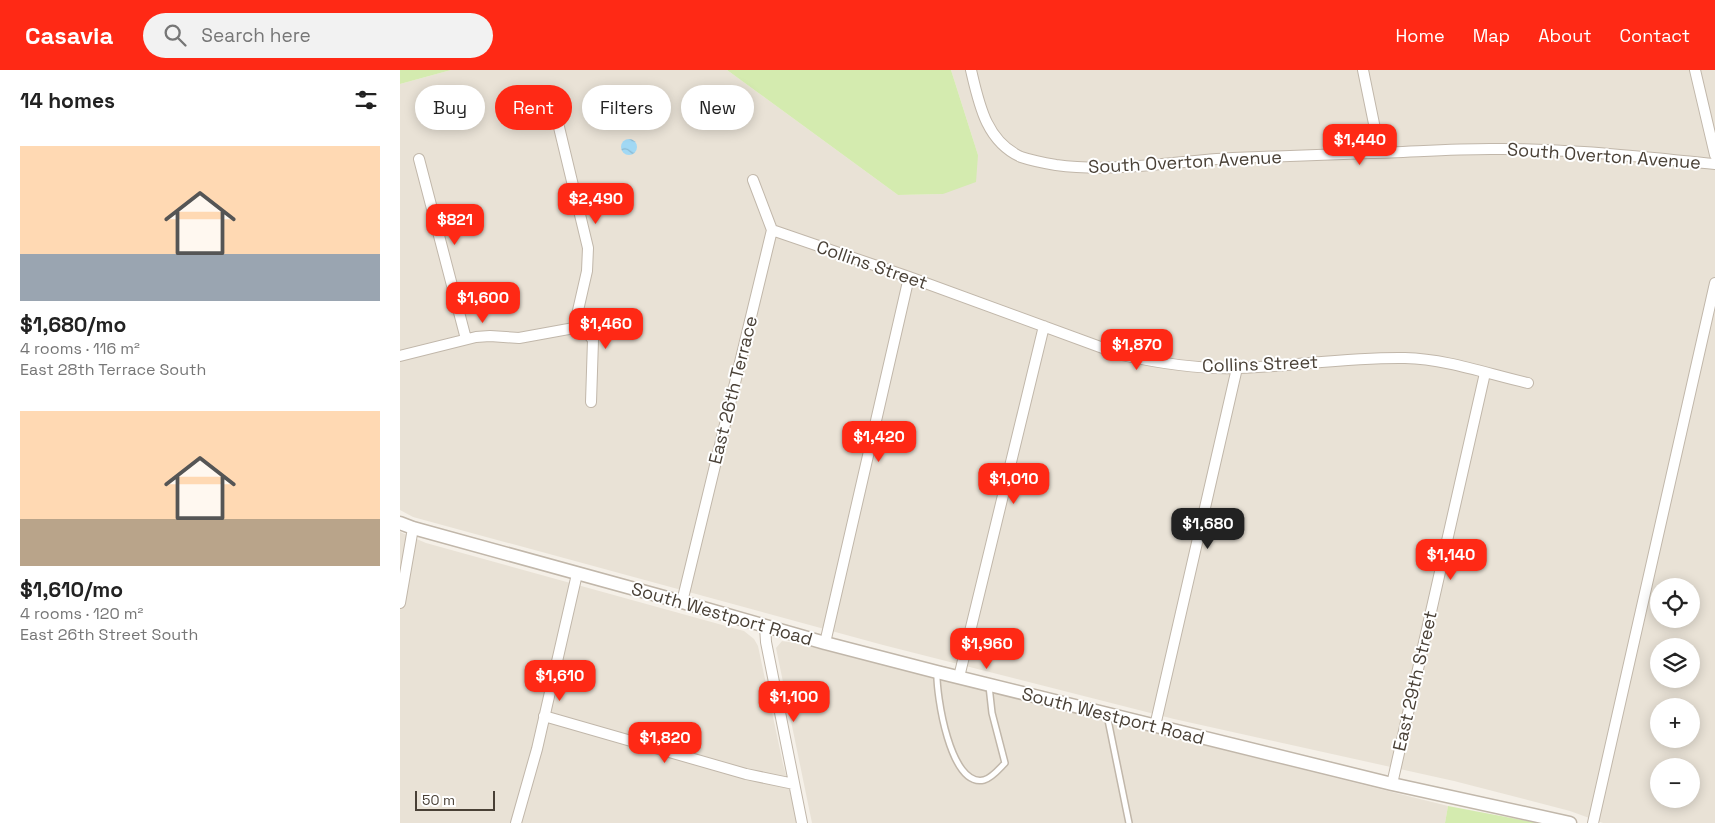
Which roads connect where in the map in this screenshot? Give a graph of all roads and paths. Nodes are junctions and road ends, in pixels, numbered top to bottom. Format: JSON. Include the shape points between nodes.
{"nodes":[{"id":1,"x":971,"y":70,"type":"edge"},
{"id":2,"x":1363,"y":70,"type":"edge"},
{"id":3,"x":1695,"y":70,"type":"edge"},
{"id":4,"x":560,"y":130,"type":"edge"},
{"id":5,"x":1380,"y":153,"type":"junction"},
{"id":6,"x":1715,"y":155,"type":"edge"},
{"id":7,"x":419,"y":160,"type":"dead end"},
{"id":8,"x":1715,"y":164,"type":"edge"},
{"id":9,"x":753,"y":180,"type":"dead end"},
{"id":10,"x":772,"y":230,"type":"junction"},
{"id":11,"x":909,"y":277,"type":"junction"},
{"id":12,"x":1715,"y":283,"type":"edge"},
{"id":13,"x":1044,"y":326,"type":"junction"},
{"id":14,"x":574,"y":328,"type":"junction"},
{"id":15,"x":466,"y":339,"type":"junction"},
{"id":16,"x":400,"y":356,"type":"edge"},
{"id":17,"x":1237,"y":368,"type":"junction"},
{"id":18,"x":1485,"y":373,"type":"junction"},
{"id":19,"x":1528,"y":383,"type":"dead end"},
{"id":20,"x":591,"y":402,"type":"dead end"},
{"id":21,"x":400,"y":523,"type":"edge"},
{"id":22,"x":414,"y":528,"type":"junction"},
{"id":23,"x":577,"y":574,"type":"junction"},
{"id":24,"x":682,"y":602,"type":"junction"},
{"id":25,"x":400,"y":603,"type":"edge"},
{"id":26,"x":765,"y":626,"type":"junction"},
{"id":27,"x":825,"y":643,"type":"junction"},
{"id":28,"x":937,"y":672,"type":"junction"},
{"id":29,"x":959,"y":677,"type":"junction"},
{"id":30,"x":989,"y":685,"type":"junction"},
{"id":31,"x":1107,"y":714,"type":"junction"},
{"id":32,"x":544,"y":716,"type":"junction"},
{"id":33,"x":1155,"y":726,"type":"junction"},
{"id":34,"x":794,"y":784,"type":"junction"},
{"id":35,"x":1392,"y":784,"type":"junction"},
{"id":36,"x":516,"y":823,"type":"edge"},
{"id":37,"x":802,"y":823,"type":"edge"},
{"id":38,"x":1129,"y":823,"type":"edge"},
{"id":39,"x":1570,"y":823,"type":"edge"},
{"id":40,"x":1593,"y":823,"type":"edge"}],
"edges":[{"from":1,"to":5,"type":"street","name":"South Overton Avenue","via":[[986,123],[1006,147],[1034,161],[1103,168],[1232,158]]},
{"from":2,"to":5,"type":"street"},
{"from":3,"to":6,"type":"street"},
{"from":4,"to":14,"type":"street","via":[[588,248],[587,271]]},
{"from":5,"to":8,"type":"street","name":"South Overton Avenue","via":[[1556,150]]},
{"from":7,"to":15,"type":"street"},
{"from":9,"to":10,"type":"street"},
{"from":10,"to":11,"type":"street","name":"Collins Street"},
{"from":10,"to":24,"type":"street","name":"East 26th Terrace"},
{"from":11,"to":13,"type":"street","name":"Collins Street"},
{"from":11,"to":27,"type":"street"},
{"from":12,"to":40,"type":"street"},
{"from":13,"to":17,"type":"street","name":"Collins Street","via":[[1138,358],[1185,366]]},
{"from":13,"to":29,"type":"street"},
{"from":14,"to":15,"type":"street","via":[[519,338],[490,336]]},
{"from":14,"to":20,"type":"street","via":[[585,330],[593,340]]},
{"from":15,"to":16,"type":"street"},
{"from":17,"to":18,"type":"street","name":"Collins Street","via":[[1408,358],[1446,362]]},
{"from":17,"to":33,"type":"street"},
{"from":18,"to":19,"type":"street","name":"Collins Street"},
{"from":18,"to":35,"type":"street","name":"East 29th Street"},
{"from":21,"to":22,"type":"street","name":"South Westport Road"},
{"from":22,"to":23,"type":"street","name":"South Westport Road"},
{"from":22,"to":25,"type":"street"},
{"from":23,"to":24,"type":"street","name":"South Westport Road"},
{"from":23,"to":32,"type":"street"},
{"from":24,"to":26,"type":"street","name":"South Westport Road"},
{"from":26,"to":27,"type":"street","name":"South Westport Road"},
{"from":26,"to":34,"type":"street"},
{"from":27,"to":28,"type":"street","name":"South Westport Road"},
{"from":28,"to":29,"type":"street","name":"South Westport Road"},
{"from":28,"to":30,"type":"lane","via":[[937,690],[953,756],[964,771],[978,780],[990,777],[1005,763],[992,714]]},
{"from":29,"to":30,"type":"street","name":"South Westport Road"},
{"from":30,"to":31,"type":"street","name":"South Westport Road"},
{"from":31,"to":33,"type":"street","name":"South Westport Road"},
{"from":31,"to":38,"type":"lane"},
{"from":32,"to":34,"type":"street","via":[[746,774]]},
{"from":32,"to":36,"type":"street"},
{"from":33,"to":35,"type":"street","name":"South Westport Road"},
{"from":34,"to":37,"type":"street"},
{"from":35,"to":39,"type":"street","name":"South Westport Road"}]}
